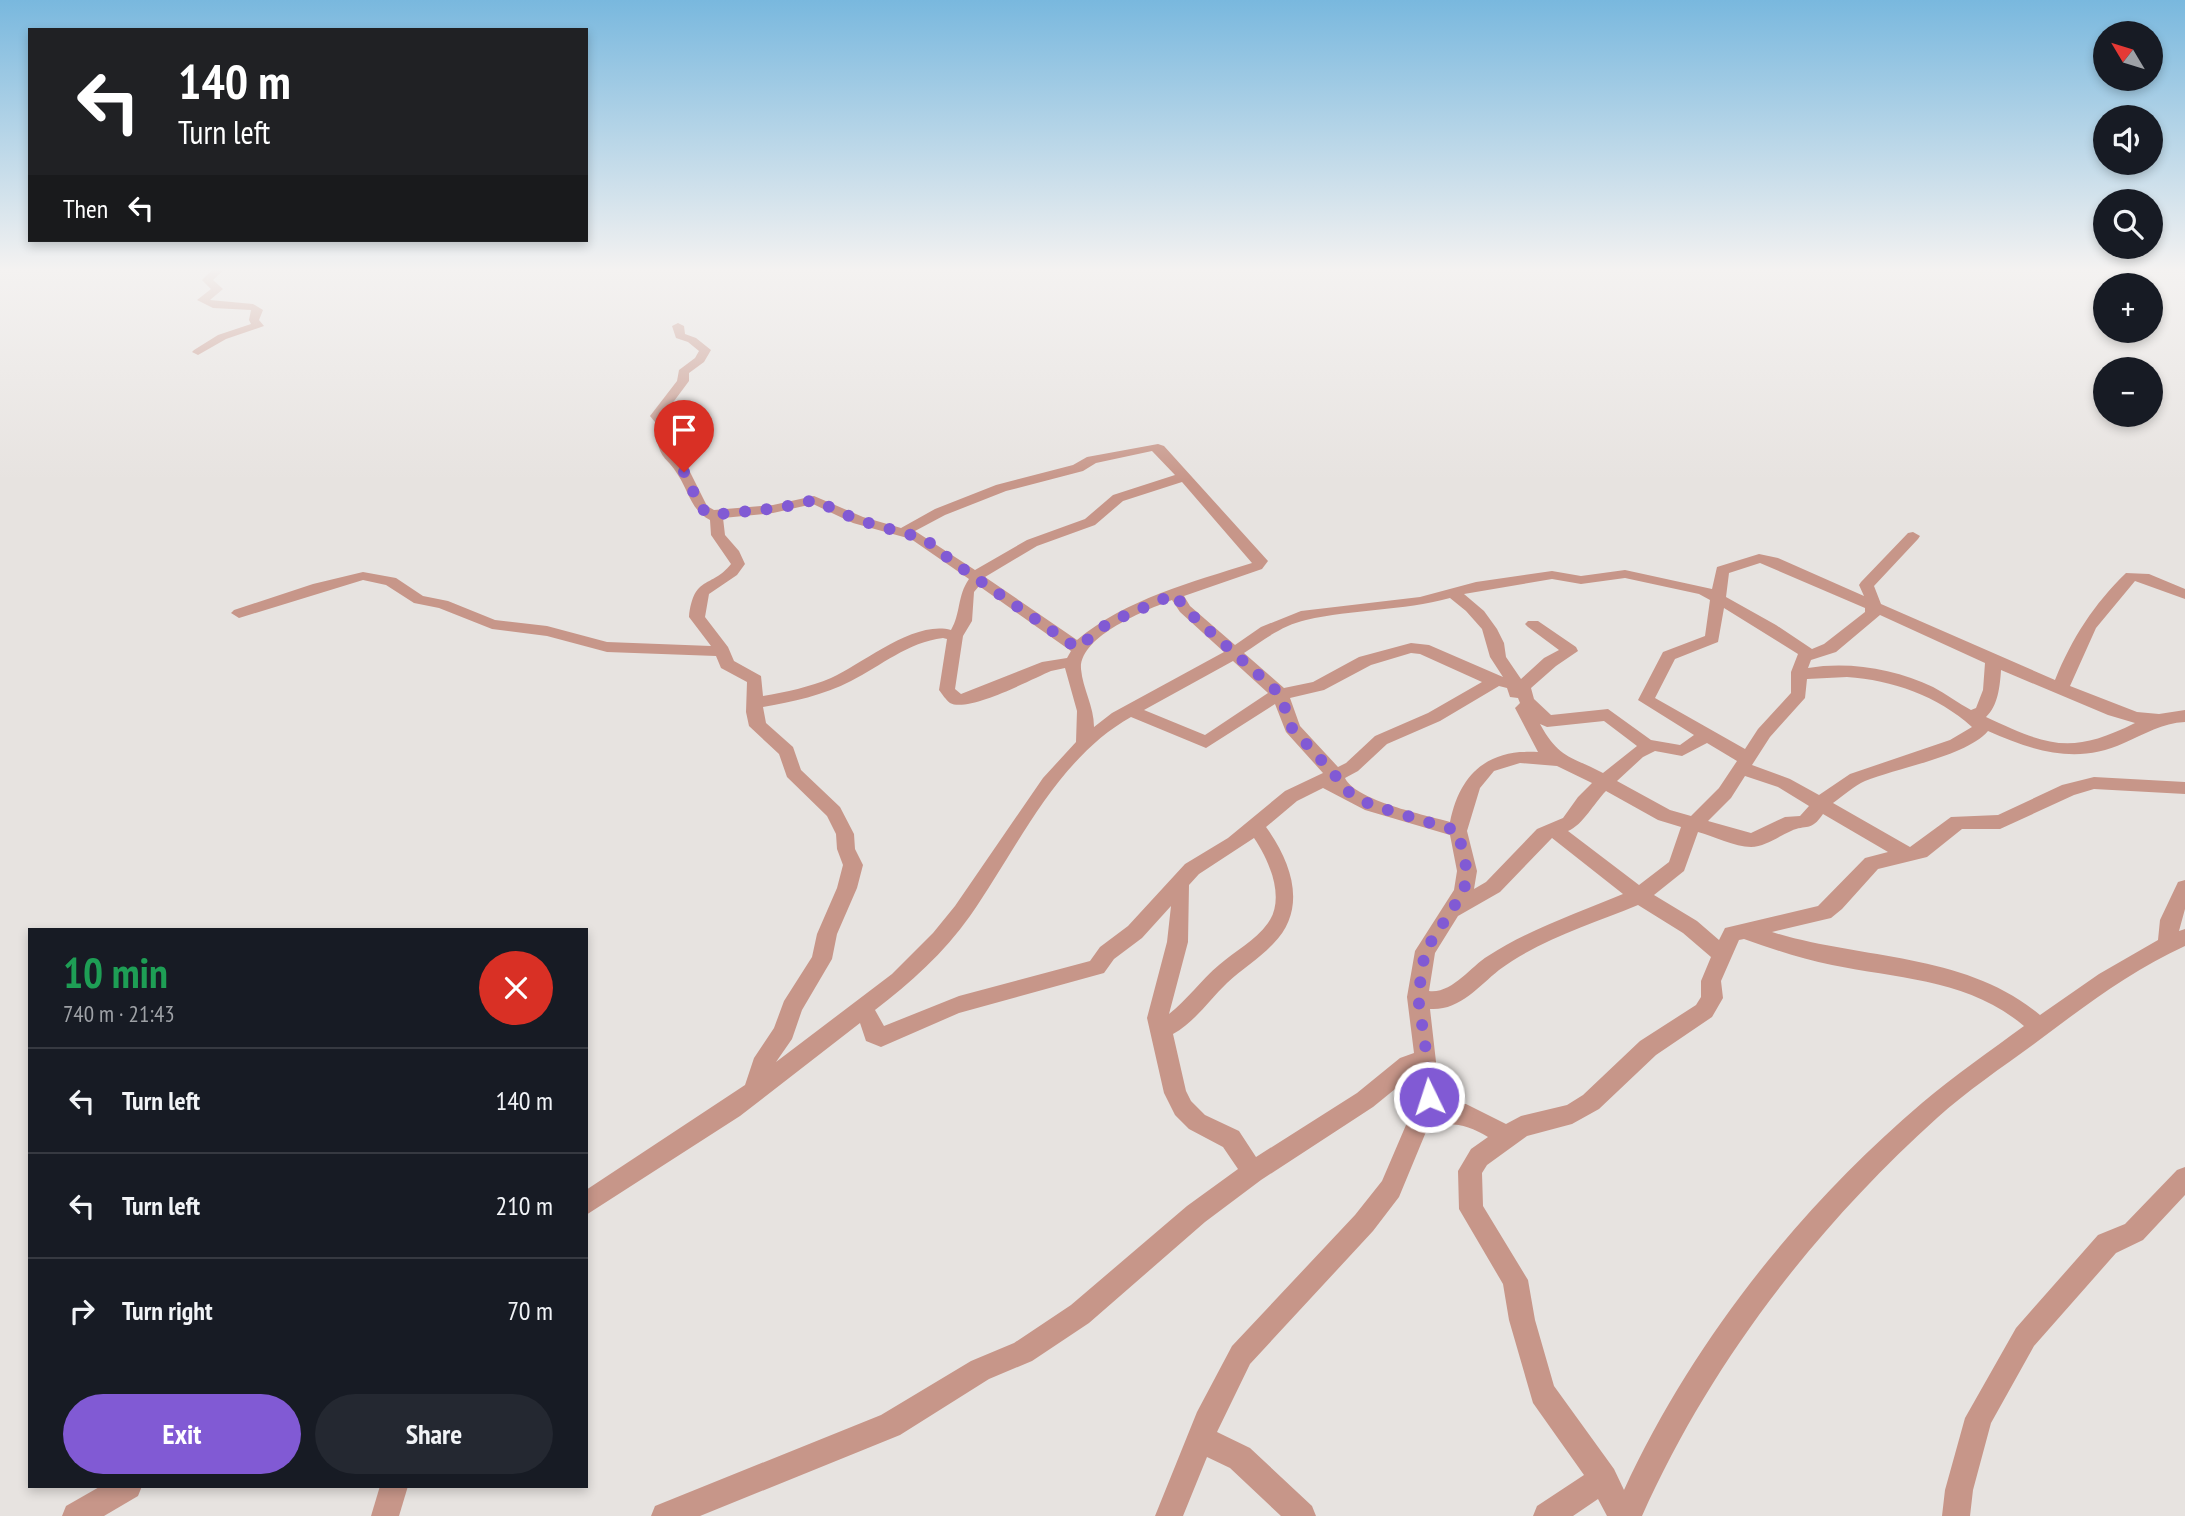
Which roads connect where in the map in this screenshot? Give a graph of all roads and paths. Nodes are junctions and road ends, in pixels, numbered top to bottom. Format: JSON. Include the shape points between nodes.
{"nodes":[{"id":1,"x":219,"y":339,"type":"edge"},
{"id":2,"x":687,"y":339,"type":"edge"},
{"id":3,"x":198,"y":352,"type":"dead end"},
{"id":4,"x":1183,"y":477,"type":"junction"},
{"id":5,"x":710,"y":515,"type":"junction"},
{"id":6,"x":904,"y":532,"type":"junction"},
{"id":7,"x":1913,"y":536,"type":"dead end"},
{"id":8,"x":975,"y":578,"type":"junction"},
{"id":9,"x":1452,"y":593,"type":"junction"},
{"id":10,"x":1175,"y":594,"type":"junction"},
{"id":11,"x":2185,"y":594,"type":"edge"},
{"id":12,"x":1716,"y":599,"type":"junction"},
{"id":13,"x":1875,"y":608,"type":"junction"},
{"id":14,"x":239,"y":613,"type":"dead end"},
{"id":15,"x":1533,"y":624,"type":"dead end"},
{"id":16,"x":955,"y":636,"type":"junction"},
{"id":17,"x":722,"y":651,"type":"junction"},
{"id":18,"x":1235,"y":653,"type":"junction"},
{"id":19,"x":1809,"y":654,"type":"junction"},
{"id":20,"x":1075,"y":655,"type":"junction"},
{"id":21,"x":1993,"y":663,"type":"junction"},
{"id":22,"x":1799,"y":676,"type":"junction"},
{"id":23,"x":1496,"y":681,"type":"junction"},
{"id":24,"x":1519,"y":686,"type":"junction"},
{"id":25,"x":2060,"y":688,"type":"junction"},
{"id":26,"x":1280,"y":694,"type":"junction"},
{"id":27,"x":756,"y":702,"type":"junction"},
{"id":28,"x":1131,"y":711,"type":"junction"},
{"id":29,"x":2185,"y":716,"type":"edge"},
{"id":30,"x":1971,"y":717,"type":"junction"},
{"id":31,"x":2160,"y":720,"type":"junction"},
{"id":32,"x":1707,"y":734,"type":"junction"},
{"id":33,"x":1084,"y":744,"type":"junction"},
{"id":34,"x":1648,"y":746,"type":"junction"},
{"id":35,"x":1547,"y":755,"type":"junction"},
{"id":36,"x":1746,"y":764,"type":"junction"},
{"id":37,"x":1332,"y":782,"type":"junction"},
{"id":38,"x":1605,"y":782,"type":"junction"},
{"id":39,"x":2185,"y":788,"type":"edge"},
{"id":40,"x":1820,"y":803,"type":"junction"},
{"id":41,"x":1693,"y":823,"type":"junction"},
{"id":42,"x":1255,"y":826,"type":"junction"},
{"id":43,"x":1553,"y":830,"type":"junction"},
{"id":44,"x":1458,"y":831,"type":"junction"},
{"id":45,"x":1908,"y":855,"type":"junction"},
{"id":46,"x":1179,"y":884,"type":"junction"},
{"id":47,"x":2185,"y":887,"type":"edge"},
{"id":48,"x":1639,"y":896,"type":"junction"},
{"id":49,"x":1454,"y":909,"type":"junction"},
{"id":50,"x":1741,"y":930,"type":"junction"},
{"id":51,"x":2177,"y":940,"type":"edge"},
{"id":52,"x":1724,"y":956,"type":"junction"},
{"id":53,"x":1418,"y":997,"type":"junction"},
{"id":54,"x":861,"y":1010,"type":"junction"},
{"id":55,"x":2040,"y":1027,"type":"junction"},
{"id":56,"x":1161,"y":1030,"type":"junction"},
{"id":57,"x":1426,"y":1059,"type":"junction"},
{"id":58,"x":755,"y":1091,"type":"junction"},
{"id":59,"x":1422,"y":1118,"type":"junction"},
{"id":60,"x":1506,"y":1137,"type":"junction"},
{"id":61,"x":1253,"y":1172,"type":"junction"},
{"id":62,"x":2185,"y":1178,"type":"edge"},
{"id":63,"x":588,"y":1203,"type":"edge"},
{"id":64,"x":1200,"y":1439,"type":"junction"},
{"id":65,"x":1604,"y":1479,"type":"junction"},
{"id":66,"x":125,"y":1488,"type":"edge"},
{"id":67,"x":393,"y":1488,"type":"edge"},
{"id":68,"x":76,"y":1516,"type":"edge"},
{"id":69,"x":385,"y":1516,"type":"edge"},
{"id":70,"x":665,"y":1516,"type":"edge"},
{"id":71,"x":1169,"y":1516,"type":"edge"},
{"id":72,"x":1302,"y":1516,"type":"edge"},
{"id":73,"x":1547,"y":1516,"type":"edge"},
{"id":74,"x":1625,"y":1516,"type":"edge"},
{"id":75,"x":1956,"y":1516,"type":"edge"}],
"edges":[{"from":1,"to":3,"type":"street"},
{"from":2,"to":5,"type":"street","via":[[705,350],[700,360],[683,372],[683,381],[656,415],[667,428],[662,437],[667,456],[683,471],[701,508]]},
{"from":4,"to":6,"type":"street","via":[[1159,449],[1150,447],[989,492]]},
{"from":4,"to":8,"type":"street","via":[[1118,498],[1090,522],[1032,543]]},
{"from":4,"to":10,"type":"street","via":[[1261,561]]},
{"from":5,"to":6,"type":"street","via":[[814,500],[858,520]]},
{"from":5,"to":17,"type":"street","via":[[738,564],[704,588],[696,614]]},
{"from":6,"to":8,"type":"street","via":[[925,539]]},
{"from":7,"to":13,"type":"street","via":[[1866,585]]},
{"from":8,"to":16,"type":"street","via":[[967,592],[964,621]]},
{"from":8,"to":20,"type":"street"},
{"from":9,"to":12,"type":"street","via":[[1546,575],[1581,580],[1620,573],[1693,587]]},
{"from":9,"to":18,"type":"street","via":[[1301,616],[1260,633]]},
{"from":9,"to":24,"type":"street","via":[[1463,599],[1489,630],[1499,659]]},
{"from":10,"to":18,"type":"street","via":[[1185,609]]},
{"from":10,"to":20,"type":"street","via":[[1108,623]]},
{"from":11,"to":25,"type":"street","via":[[2131,576],[2105,599],[2081,634]]},
{"from":12,"to":13,"type":"street","via":[[1723,570],[1759,558]]},
{"from":12,"to":19,"type":"street"},
{"from":12,"to":32,"type":"street","via":[[1712,639],[1669,656],[1646,700]]},
{"from":13,"to":19,"type":"street","via":[[1830,648]]},
{"from":13,"to":21,"type":"street"},
{"from":14,"to":17,"type":"street","via":[[363,576],[391,581],[419,600],[443,604],[497,625],[547,631],[607,647]]},
{"from":15,"to":24,"type":"street","via":[[1570,651]]},
{"from":16,"to":20,"type":"street","via":[[947,690],[961,700]]},
{"from":16,"to":27,"type":"street","via":[[946,631],[933,634],[838,682]]},
{"from":17,"to":27,"type":"street","via":[[733,669],[755,680]]},
{"from":18,"to":26,"type":"street"},
{"from":18,"to":28,"type":"street"},
{"from":19,"to":22,"type":"street"},
{"from":20,"to":33,"type":"street","via":[[1085,708]]},
{"from":21,"to":25,"type":"street"},
{"from":21,"to":30,"type":"street","via":[[1983,712]]},
{"from":22,"to":30,"type":"street","via":[[1832,671],[1903,682]]},
{"from":22,"to":36,"type":"street","via":[[1799,694],[1764,733]]},
{"from":23,"to":24,"type":"street"},
{"from":23,"to":26,"type":"street","via":[[1418,648],[1373,658],[1329,682]]},
{"from":23,"to":37,"type":"street","via":[[1434,717],[1381,740]]},
{"from":24,"to":34,"type":"street","via":[[1547,721],[1608,715]]},
{"from":24,"to":35,"type":"street","via":[[1522,706]]},
{"from":25,"to":31,"type":"street","via":[[2135,718]]},
{"from":26,"to":28,"type":"street","via":[[1206,742]]},
{"from":26,"to":37,"type":"street","via":[[1292,728]]},
{"from":27,"to":58,"type":"street","via":[[760,729],[787,751],[793,773],[834,813],[853,864],[821,962],[792,1007],[785,1032],[760,1070]]},
{"from":28,"to":33,"type":"street","via":[[1112,720]]},
{"from":29,"to":31,"type":"street"},
{"from":30,"to":31,"type":"street","via":[[2068,750],[2112,743]]},
{"from":30,"to":40,"type":"street","via":[[1982,727],[1975,735],[1856,778]]},
{"from":32,"to":34,"type":"street","via":[[1677,753]]},
{"from":32,"to":36,"type":"street"},
{"from":33,"to":54,"type":"street","via":[[1049,782],[940,939]]},
{"from":34,"to":38,"type":"street"},
{"from":35,"to":38,"type":"street"},
{"from":35,"to":44,"type":"street","via":[[1497,762],[1480,774],[1466,796]]},
{"from":36,"to":40,"type":"street"},
{"from":36,"to":41,"type":"street"},
{"from":37,"to":42,"type":"street","via":[[1291,796]]},
{"from":37,"to":44,"type":"street","via":[[1371,805]]},
{"from":38,"to":41,"type":"street","via":[[1650,808]]},
{"from":38,"to":43,"type":"street","via":[[1570,823]]},
{"from":39,"to":45,"type":"street","via":[[2081,785],[2000,822],[1958,822],[1920,852]]},
{"from":40,"to":41,"type":"street","via":[[1810,819],[1792,822],[1761,839],[1737,838]]},
{"from":40,"to":45,"type":"street"},
{"from":41,"to":48,"type":"street","via":[[1677,866]]},
{"from":42,"to":46,"type":"street","via":[[1192,869]]},
{"from":42,"to":56,"type":"street","via":[[1278,863],[1286,895],[1282,920],[1215,981],[1182,1020]]},
{"from":43,"to":48,"type":"street"},
{"from":43,"to":49,"type":"street","via":[[1493,887]]},
{"from":44,"to":49,"type":"street","via":[[1467,871],[1464,891]]},
{"from":45,"to":50,"type":"street","via":[[1872,863],[1824,912]]},
{"from":46,"to":54,"type":"street","via":[[1097,967],[953,1007],[881,1038]]},
{"from":46,"to":56,"type":"street","via":[[1182,913],[1159,1006]]},
{"from":47,"to":51,"type":"street","via":[[2171,920]]},
{"from":48,"to":52,"type":"street","via":[[1690,927]]},
{"from":48,"to":53,"type":"street","via":[[1542,936],[1495,962],[1450,998],[1433,1001]]},
{"from":49,"to":53,"type":"street","via":[[1425,951]]},
{"from":50,"to":52,"type":"street","via":[[1727,939]]},
{"from":50,"to":55,"type":"street","via":[[1833,957],[1960,979],[2005,998]]},
{"from":51,"to":55,"type":"street","via":[[2132,961]]},
{"from":52,"to":60,"type":"street","via":[[1711,981],[1712,998],[1704,1011],[1648,1048],[1591,1102],[1572,1114],[1521,1127]]},
{"from":53,"to":57,"type":"street"},
{"from":54,"to":58,"type":"street"},
{"from":55,"to":74,"type":"street","via":[[1928,1112],[1802,1240],[1685,1397]]},
{"from":56,"to":61,"type":"street","via":[[1175,1093],[1183,1108],[1197,1122],[1231,1139]]},
{"from":57,"to":59,"type":"street","via":[[1429,1097]]},
{"from":57,"to":61,"type":"street","via":[[1408,1065],[1365,1100]]},
{"from":58,"to":63,"type":"street"},
{"from":59,"to":60,"type":"street","via":[[1449,1110],[1487,1124]]},
{"from":59,"to":64,"type":"street","via":[[1391,1189],[1241,1355]]},
{"from":60,"to":65,"type":"street","via":[[1474,1164],[1471,1209],[1514,1280],[1543,1393]]},
{"from":61,"to":70,"type":"street","via":[[1172,1231],[1080,1314],[1023,1352],[980,1370],[890,1425]]},
{"from":62,"to":75,"type":"street","via":[[2134,1232],[2107,1244],[2025,1336],[1979,1418]]},
{"from":64,"to":71,"type":"street"},
{"from":64,"to":72,"type":"street","via":[[1240,1458]]},
{"from":65,"to":73,"type":"street"},
{"from":65,"to":74,"type":"street"},
{"from":66,"to":68,"type":"street"},
{"from":67,"to":69,"type":"street"}]}
